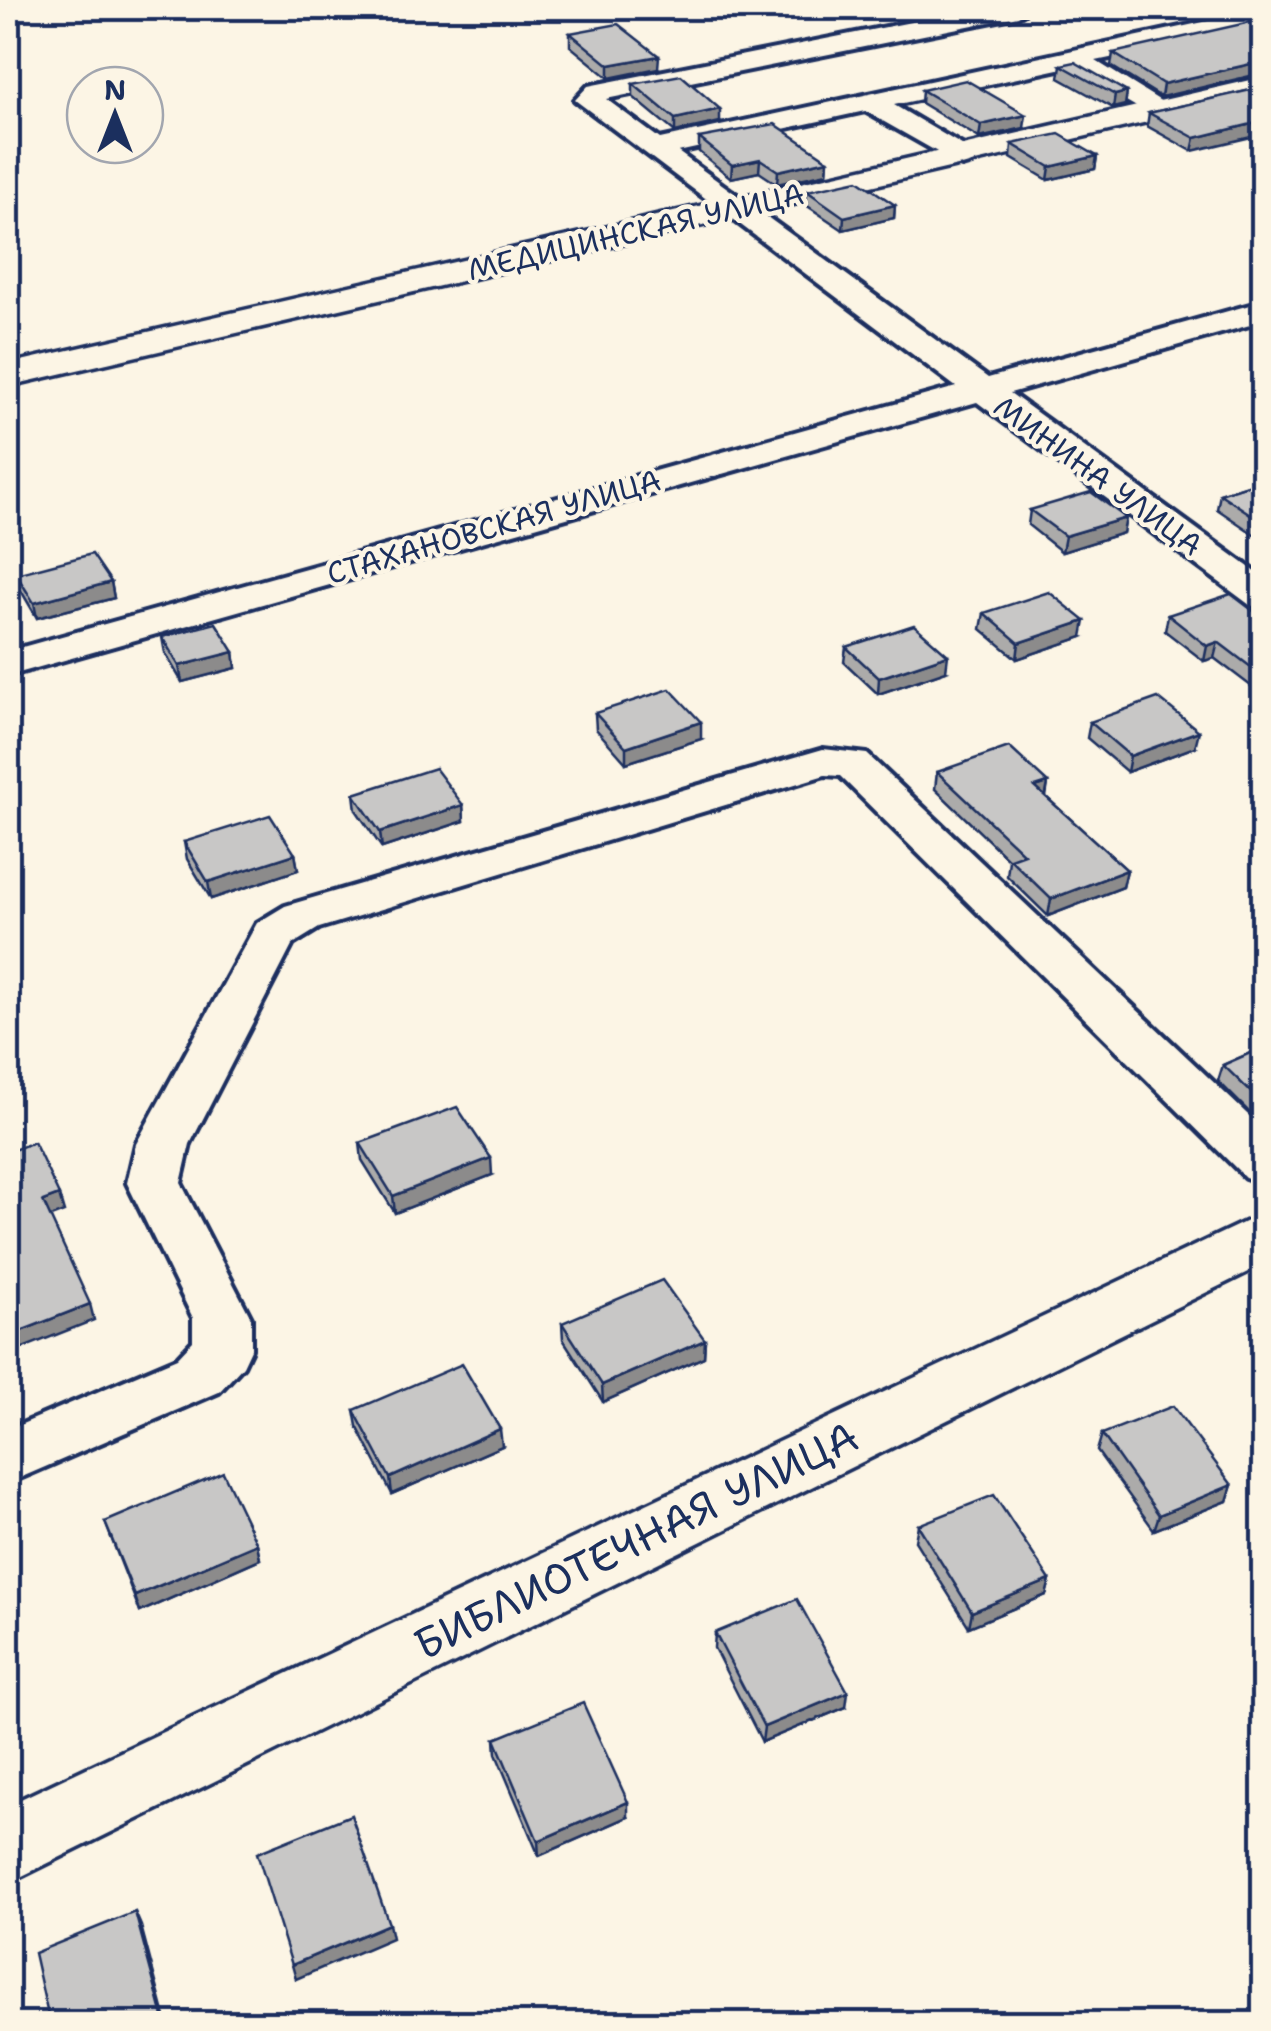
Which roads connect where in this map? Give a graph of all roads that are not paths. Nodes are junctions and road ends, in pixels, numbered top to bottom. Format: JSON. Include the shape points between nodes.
{"nodes":[{"id":1,"x":1018,"y":8,"type":"edge"},
{"id":2,"x":1264,"y":17,"type":"edge"},
{"id":3,"x":803,"y":51,"type":"junction"},
{"id":4,"x":1072,"y":58,"type":"junction"},
{"id":5,"x":1264,"y":86,"type":"edge"},
{"id":6,"x":860,"y":88,"type":"junction"},
{"id":7,"x":1157,"y":111,"type":"junction"},
{"id":8,"x":654,"y":149,"type":"junction"},
{"id":9,"x":962,"y":157,"type":"junction"},
{"id":10,"x":735,"y":209,"type":"junction"},
{"id":11,"x":1264,"y":311,"type":"edge"},
{"id":12,"x":8,"y":376,"type":"edge"},
{"id":13,"x":980,"y":390,"type":"junction"},
{"id":14,"x":1264,"y":597,"type":"edge"},
{"id":15,"x":8,"y":664,"type":"edge"},
{"id":16,"x":1264,"y":1162,"type":"edge"},
{"id":17,"x":1264,"y":1236,"type":"edge"},
{"id":18,"x":8,"y":1457,"type":"edge"},
{"id":19,"x":8,"y":1845,"type":"edge"}],
"edges":[{"from":1,"to":3,"type":"street"},
{"from":2,"to":4,"type":"street"},
{"from":3,"to":6,"type":"street"},
{"from":3,"to":8,"type":"street","name":"МИНИНА УЛИЦА","via":[[589,100]]},
{"from":4,"to":6,"type":"street"},
{"from":4,"to":7,"type":"street"},
{"from":5,"to":7,"type":"street","name":"МЕДИЦИНСКАЯ УЛИЦА"},
{"from":6,"to":8,"type":"street"},
{"from":6,"to":9,"type":"street"},
{"from":7,"to":9,"type":"street","name":"МЕДИЦИНСКАЯ УЛИЦА"},
{"from":8,"to":10,"type":"street","name":"МИНИНА УЛИЦА"},
{"from":9,"to":10,"type":"street","name":"МЕДИЦИНСКАЯ УЛИЦА"},
{"from":10,"to":12,"type":"street","name":"МЕДИЦИНСКАЯ УЛИЦА"},
{"from":10,"to":13,"type":"street","name":"МИНИНА УЛИЦА"},
{"from":11,"to":13,"type":"street","name":"МИНИНА УЛИЦА"},
{"from":13,"to":14,"type":"street","name":"МИНИНА УЛИЦА"},
{"from":13,"to":15,"type":"street","name":"СТАХАНОВСКАЯ УЛИЦА"},
{"from":16,"to":18,"type":"street","via":[[852,763],[822,762],[302,917],[274,934],[163,1144],[154,1183],[222,1318],[222,1349],[198,1375]]},
{"from":17,"to":19,"type":"street","name":"БИБЛИОТЕЧНАЯ УЛИЦА"}]}
